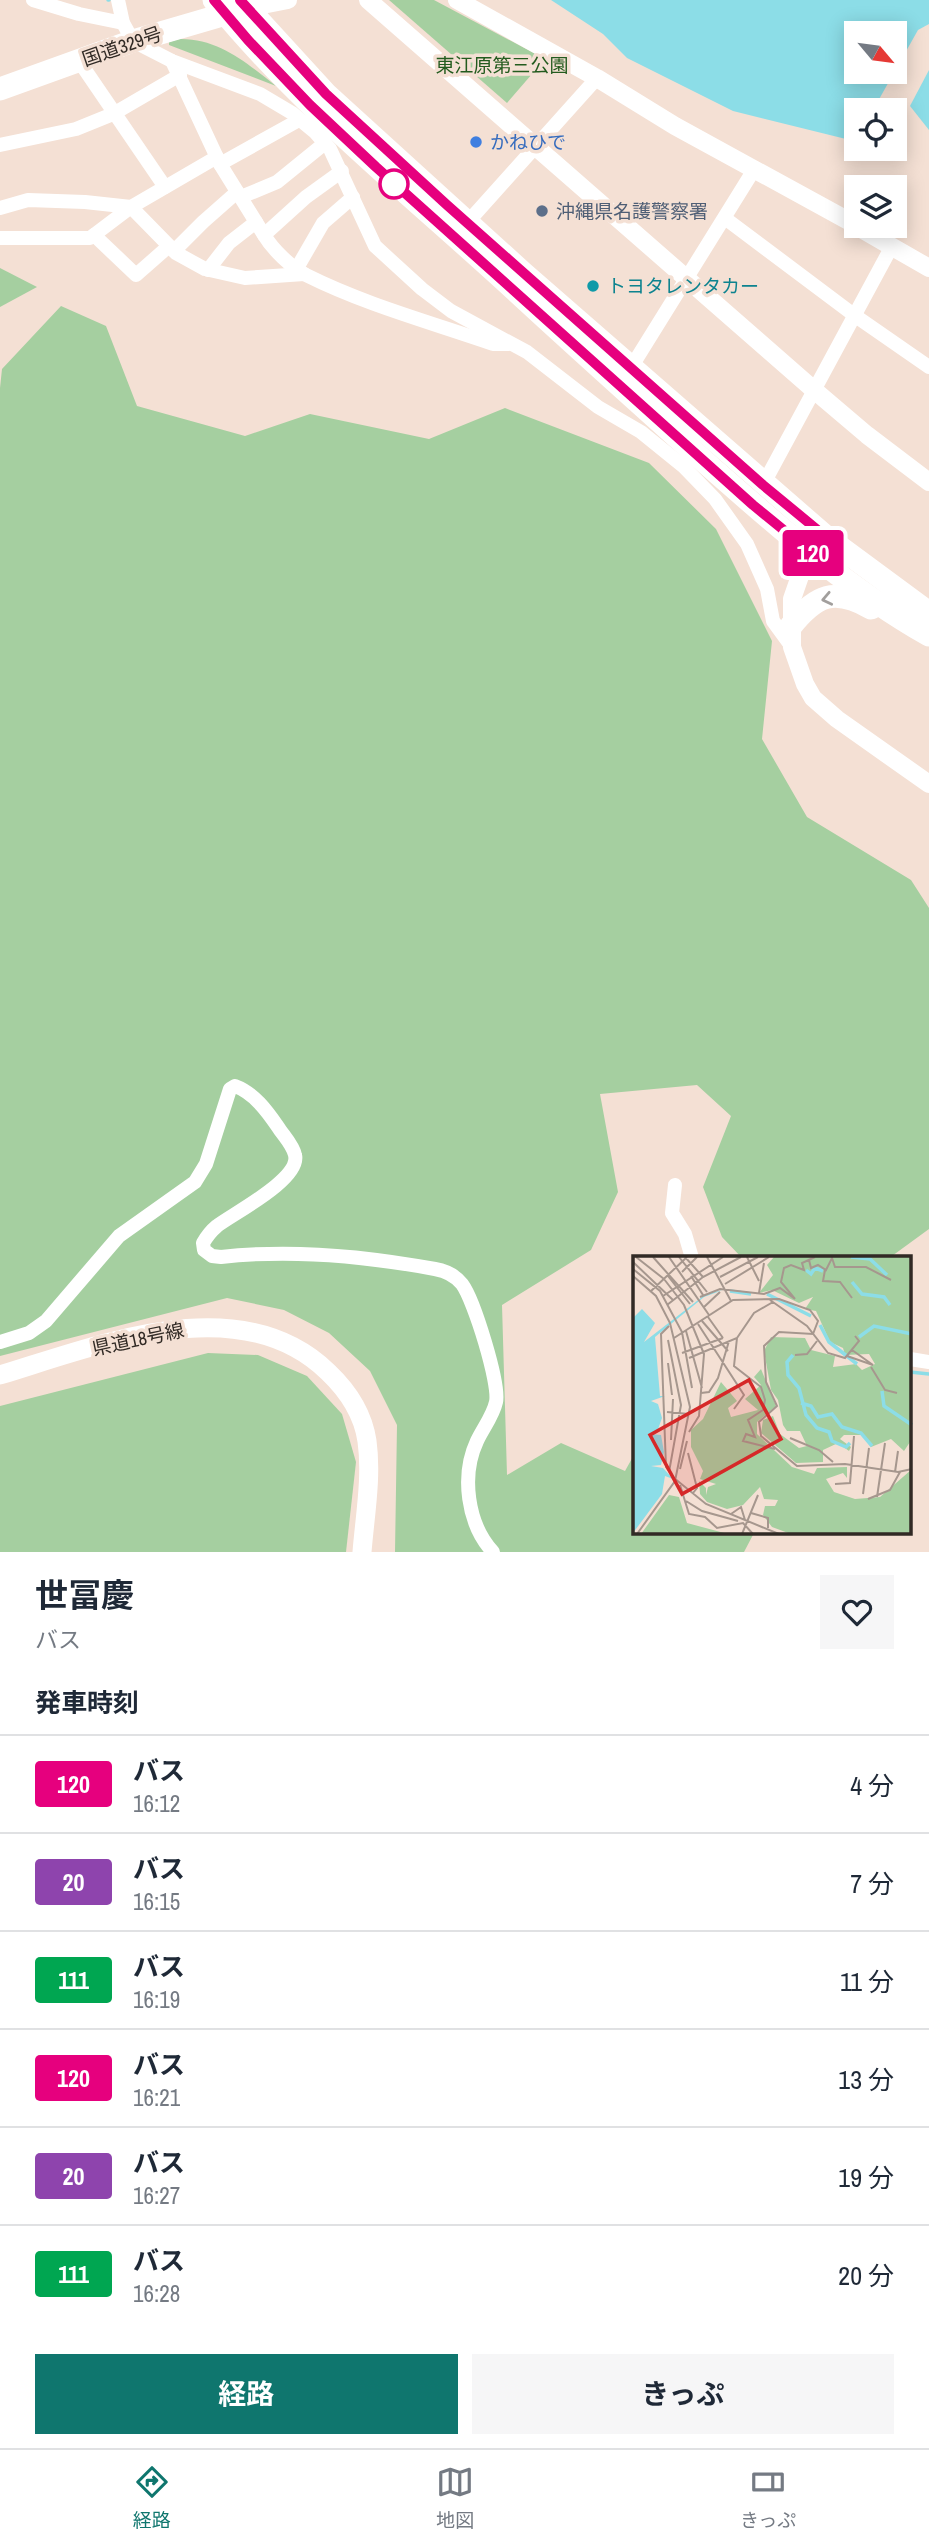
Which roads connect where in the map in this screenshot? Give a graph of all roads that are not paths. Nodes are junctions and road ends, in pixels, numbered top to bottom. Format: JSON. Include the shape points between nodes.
{"nodes":[{"id":1,"x":33,"y":0,"type":"edge"},
{"id":2,"x":118,"y":0,"type":"edge"},
{"id":3,"x":288,"y":0,"type":"edge"},
{"id":4,"x":368,"y":0,"type":"edge"},
{"id":5,"x":457,"y":0,"type":"edge"},
{"id":6,"x":231,"y":5,"type":"edge"},
{"id":7,"x":128,"y":32,"type":"junction"},
{"id":8,"x":79,"y":61,"type":"junction"},
{"id":9,"x":172,"y":61,"type":"junction"},
{"id":10,"x":180,"y":75,"type":"junction"},
{"id":11,"x":597,"y":78,"type":"junction"},
{"id":12,"x":0,"y":89,"type":"edge"},
{"id":13,"x":113,"y":114,"type":"junction"},
{"id":14,"x":299,"y":121,"type":"junction"},
{"id":15,"x":325,"y":143,"type":"junction"},
{"id":16,"x":0,"y":145,"type":"edge"},
{"id":17,"x":536,"y":146,"type":"junction"},
{"id":18,"x":218,"y":160,"type":"junction"},
{"id":19,"x":755,"y":169,"type":"junction"},
{"id":20,"x":342,"y":171,"type":"junction"},
{"id":21,"x":165,"y":187,"type":"junction"},
{"id":22,"x":239,"y":195,"type":"junction"},
{"id":23,"x":353,"y":197,"type":"junction"},
{"id":24,"x":111,"y":205,"type":"junction"},
{"id":25,"x":131,"y":207,"type":"junction"},
{"id":26,"x":0,"y":208,"type":"edge"},
{"id":27,"x":726,"y":219,"type":"junction"},
{"id":28,"x":844,"y":219,"type":"edge"},
{"id":29,"x":111,"y":222,"type":"junction"},
{"id":30,"x":256,"y":222,"type":"junction"},
{"id":31,"x":467,"y":223,"type":"junction"},
{"id":32,"x":94,"y":235,"type":"junction"},
{"id":33,"x":264,"y":235,"type":"junction"},
{"id":34,"x":0,"y":238,"type":"edge"},
{"id":35,"x":878,"y":238,"type":"edge"},
{"id":36,"x":892,"y":246,"type":"junction"},
{"id":37,"x":172,"y":248,"type":"junction"},
{"id":38,"x":929,"y":268,"type":"edge"},
{"id":39,"x":208,"y":270,"type":"junction"},
{"id":40,"x":301,"y":271,"type":"junction"},
{"id":41,"x":686,"y":281,"type":"junction"},
{"id":42,"x":429,"y":294,"type":"junction"},
{"id":43,"x":854,"y":315,"type":"junction"},
{"id":44,"x":417,"y":319,"type":"junction"},
{"id":45,"x":513,"y":344,"type":"junction"},
{"id":46,"x":632,"y":366,"type":"junction"},
{"id":47,"x":929,"y":367,"type":"edge"},
{"id":48,"x":814,"y":390,"type":"junction"},
{"id":49,"x":929,"y":482,"type":"edge"},
{"id":50,"x":763,"y":485,"type":"junction"},
{"id":51,"x":820,"y":545,"type":"junction"},
{"id":52,"x":924,"y":615,"type":"edge"},
{"id":53,"x":792,"y":637,"type":"junction"},
{"id":54,"x":929,"y":784,"type":"edge"},
{"id":55,"x":675,"y":1185,"type":"dead end"},
{"id":56,"x":691,"y":1256,"type":"edge"},
{"id":57,"x":0,"y":1342,"type":"edge"},
{"id":58,"x":0,"y":1375,"type":"edge"},
{"id":59,"x":362,"y":1552,"type":"edge"},
{"id":60,"x":493,"y":1552,"type":"edge"}],
"edges":[{"from":1,"to":7,"type":"street"},
{"from":2,"to":7,"type":"street"},
{"from":3,"to":6,"type":"street"},
{"from":4,"to":17,"type":"street"},
{"from":5,"to":11,"type":"street"},
{"from":6,"to":7,"type":"highway","name":"国道329号"},
{"from":6,"to":31,"type":"highway"},
{"from":6,"to":51,"type":"highway","via":[[301,96],[376,167],[753,505]]},
{"from":7,"to":8,"type":"highway","name":"国道329号"},
{"from":7,"to":9,"type":"street"},
{"from":8,"to":12,"type":"highway","name":"国道329号"},
{"from":8,"to":13,"type":"street"},
{"from":9,"to":10,"type":"street"},
{"from":9,"to":14,"type":"street","via":[[260,94]]},
{"from":10,"to":13,"type":"street"},
{"from":10,"to":18,"type":"street"},
{"from":11,"to":17,"type":"street"},
{"from":11,"to":19,"type":"street"},
{"from":13,"to":16,"type":"street","via":[[76,129]]},
{"from":13,"to":21,"type":"street"},
{"from":14,"to":15,"type":"street"},
{"from":14,"to":18,"type":"street"},
{"from":15,"to":20,"type":"street"},
{"from":15,"to":22,"type":"street","via":[[277,182]]},
{"from":17,"to":31,"type":"street"},
{"from":17,"to":41,"type":"street"},
{"from":18,"to":21,"type":"street"},
{"from":18,"to":22,"type":"street"},
{"from":19,"to":27,"type":"street"},
{"from":19,"to":28,"type":"street"},
{"from":20,"to":23,"type":"street"},
{"from":20,"to":33,"type":"street"},
{"from":21,"to":25,"type":"street"},
{"from":22,"to":30,"type":"street"},
{"from":22,"to":37,"type":"street"},
{"from":23,"to":40,"type":"street","via":[[323,223]]},
{"from":23,"to":42,"type":"street","via":[[375,246]]},
{"from":24,"to":25,"type":"street"},
{"from":24,"to":26,"type":"street","via":[[29,200]]},
{"from":24,"to":29,"type":"street"},
{"from":25,"to":29,"type":"street"},
{"from":25,"to":37,"type":"street"},
{"from":27,"to":41,"type":"street"},
{"from":27,"to":43,"type":"street"},
{"from":29,"to":32,"type":"street"},
{"from":30,"to":33,"type":"street"},
{"from":30,"to":39,"type":"street","via":[[229,243]]},
{"from":31,"to":46,"type":"highway"},
{"from":32,"to":34,"type":"street"},
{"from":32,"to":37,"type":"street","via":[[136,275]]},
{"from":33,"to":40,"type":"street"},
{"from":35,"to":36,"type":"street"},
{"from":36,"to":38,"type":"street"},
{"from":36,"to":43,"type":"street"},
{"from":37,"to":39,"type":"street"},
{"from":39,"to":40,"type":"street","via":[[245,278]]},
{"from":40,"to":44,"type":"street"},
{"from":41,"to":46,"type":"street"},
{"from":41,"to":48,"type":"street"},
{"from":42,"to":44,"type":"street"},
{"from":42,"to":45,"type":"street"},
{"from":43,"to":47,"type":"street"},
{"from":43,"to":48,"type":"street"},
{"from":44,"to":45,"type":"street","via":[[493,344]]},
{"from":45,"to":53,"type":"street","via":[[598,407],[641,432],[715,499],[747,544],[767,589],[773,621]]},
{"from":46,"to":50,"type":"highway"},
{"from":48,"to":49,"type":"street"},
{"from":48,"to":50,"type":"street"},
{"from":50,"to":51,"type":"highway"},
{"from":51,"to":52,"type":"highway"},
{"from":51,"to":53,"type":"street","via":[[792,599]]},
{"from":52,"to":53,"type":"highway","one_way":true,"via":[[887,617],[853,598],[836,596],[814,601]]},
{"from":53,"to":54,"type":"street","via":[[813,698]]},
{"from":55,"to":56,"type":"street","via":[[673,1213]]},
{"from":57,"to":60,"type":"street","via":[[29,1333],[46,1321],[119,1236],[195,1182],[206,1164],[230,1089],[245,1090],[273,1119],[295,1160],[264,1196],[214,1228],[203,1243],[204,1250],[221,1257],[348,1257],[446,1271],[462,1283],[480,1323],[497,1395],[474,1447],[467,1480],[481,1537]]},
{"from":58,"to":59,"type":"main road","name":"県道18号線","via":[[178,1328],[232,1329],[281,1340],[310,1356],[340,1383],[359,1416],[367,1439],[369,1483]]}]}
